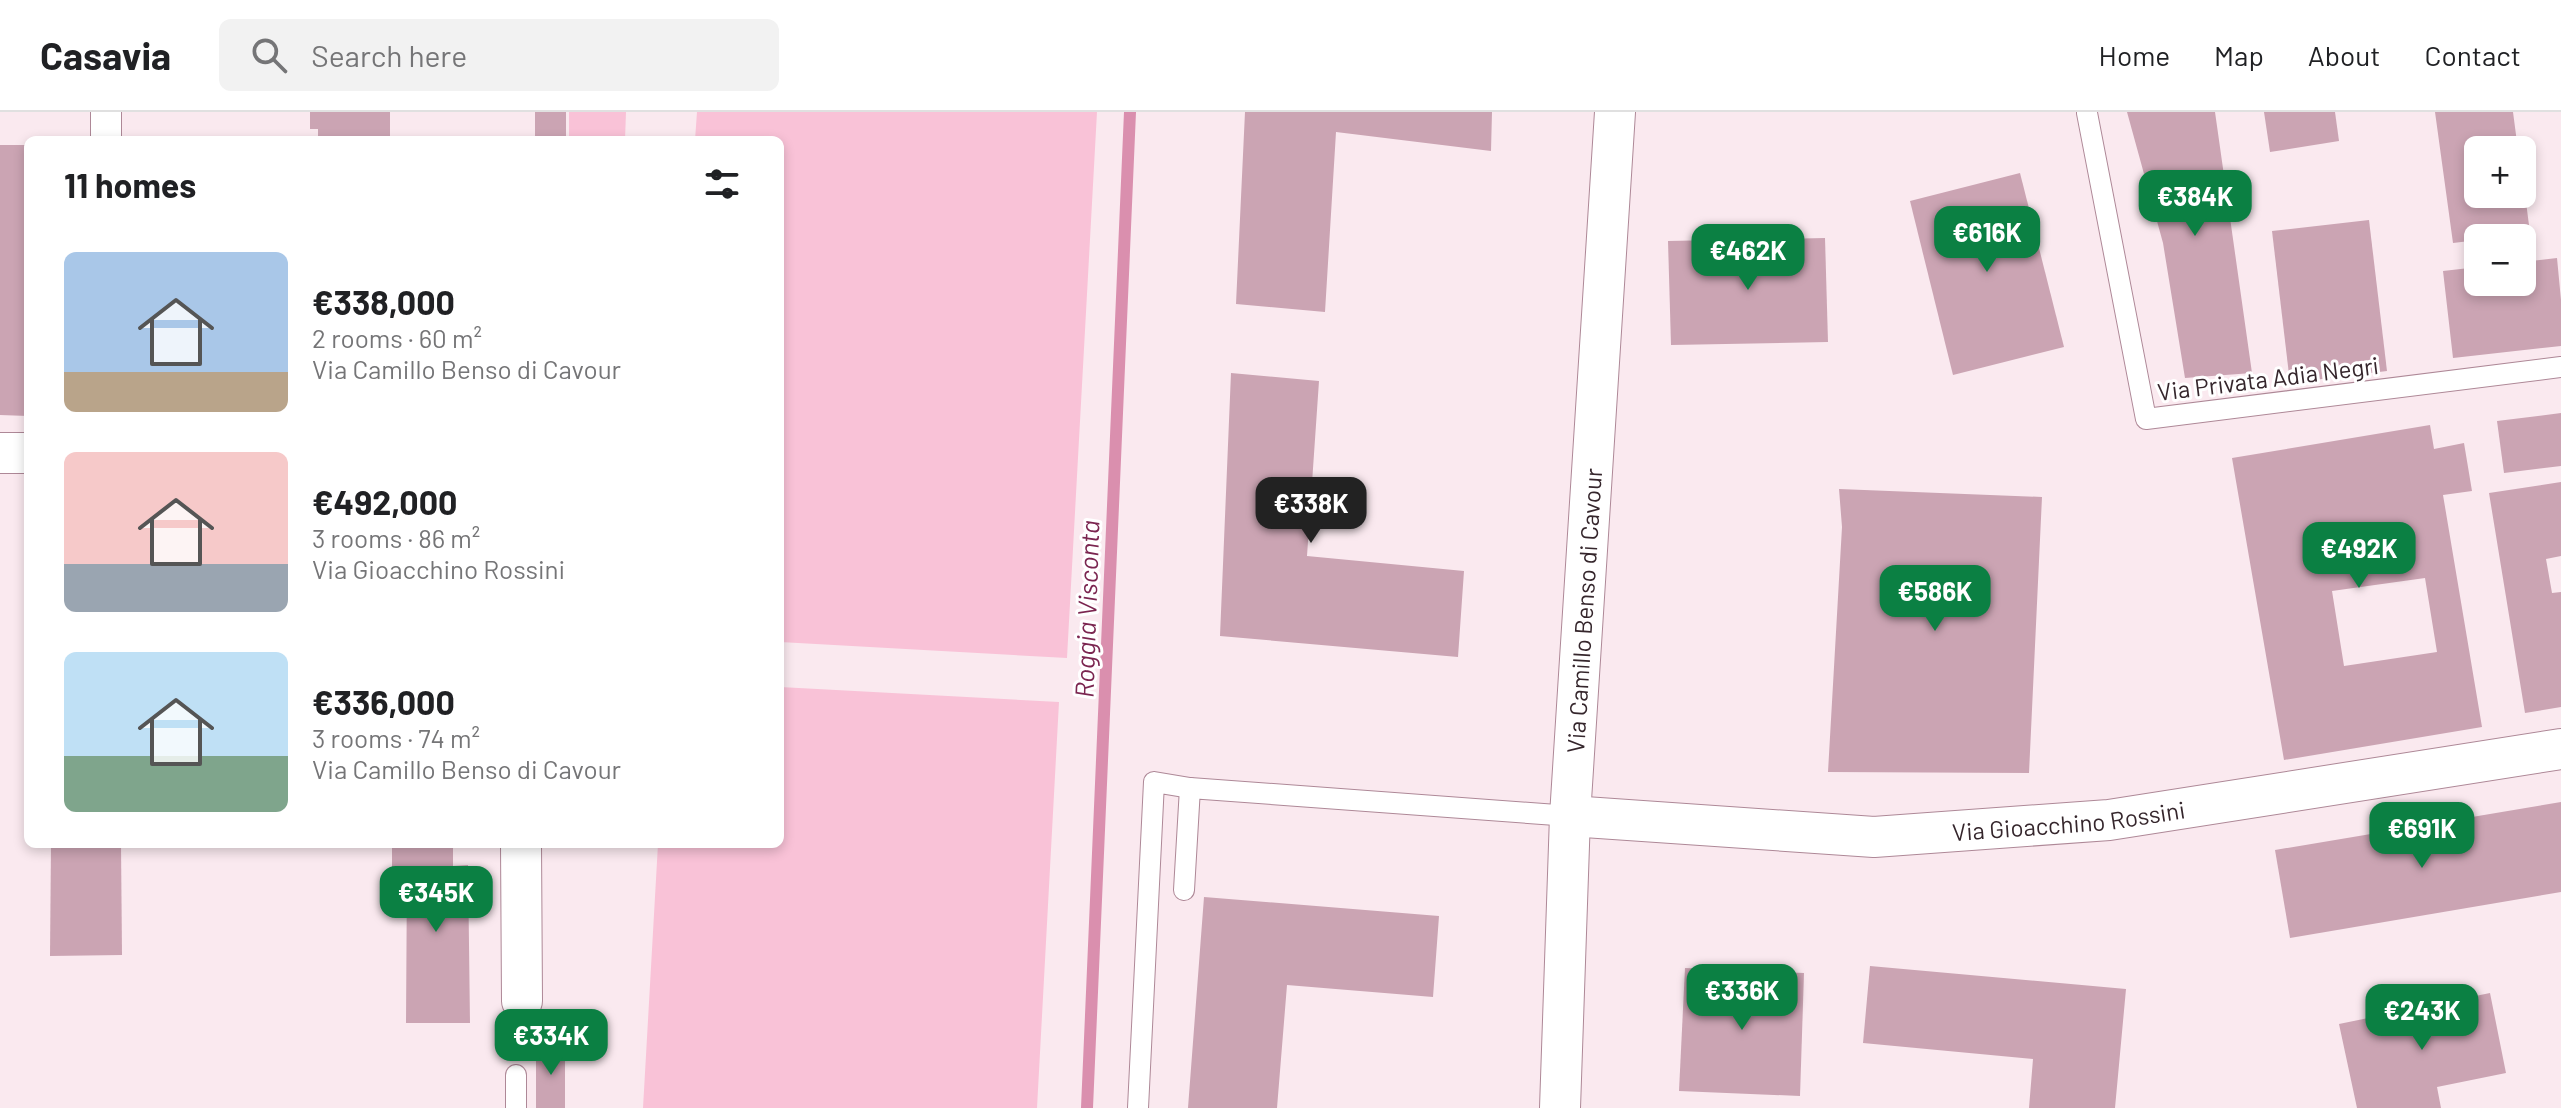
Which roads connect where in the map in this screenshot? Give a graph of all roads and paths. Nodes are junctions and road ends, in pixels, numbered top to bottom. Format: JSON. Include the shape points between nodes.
{"nodes":[{"id":1,"x":106,"y":112,"type":"edge"},
{"id":2,"x":1615,"y":112,"type":"edge"},
{"id":3,"x":2087,"y":113,"type":"edge"},
{"id":4,"x":106,"y":136,"type":"edge"},
{"id":5,"x":2561,"y":367,"type":"edge"},
{"id":6,"x":0,"y":453,"type":"edge"},
{"id":7,"x":24,"y":453,"type":"edge"},
{"id":8,"x":2561,"y":749,"type":"edge"},
{"id":9,"x":1190,"y":788,"type":"junction"},
{"id":10,"x":1570,"y":816,"type":"junction"},
{"id":11,"x":521,"y":848,"type":"edge"},
{"id":12,"x":1184,"y":890,"type":"dead end"},
{"id":13,"x":522,"y":1001,"type":"dead end"},
{"id":14,"x":516,"y":1075,"type":"dead end"},
{"id":15,"x":516,"y":1108,"type":"edge"},
{"id":16,"x":1138,"y":1108,"type":"edge"},
{"id":17,"x":1560,"y":1108,"type":"edge"}],
"edges":[{"from":1,"to":4,"type":"street"},
{"from":2,"to":10,"type":"street","name":"Via Camillo Benso di Cavour"},
{"from":3,"to":5,"type":"lane","name":"Via Privata Adia Negri","via":[[2146,419]]},
{"from":6,"to":7,"type":"street"},
{"from":8,"to":10,"type":"street","name":"Via Gioacchino Rossini","via":[[2109,820],[1874,837]]},
{"from":9,"to":10,"type":"lane"},
{"from":9,"to":12,"type":"lane"},
{"from":9,"to":16,"type":"lane","via":[[1154,782]]},
{"from":10,"to":17,"type":"street","name":"Via Camillo Benso di Cavour"},
{"from":11,"to":13,"type":"street"},
{"from":14,"to":15,"type":"lane"}]}
